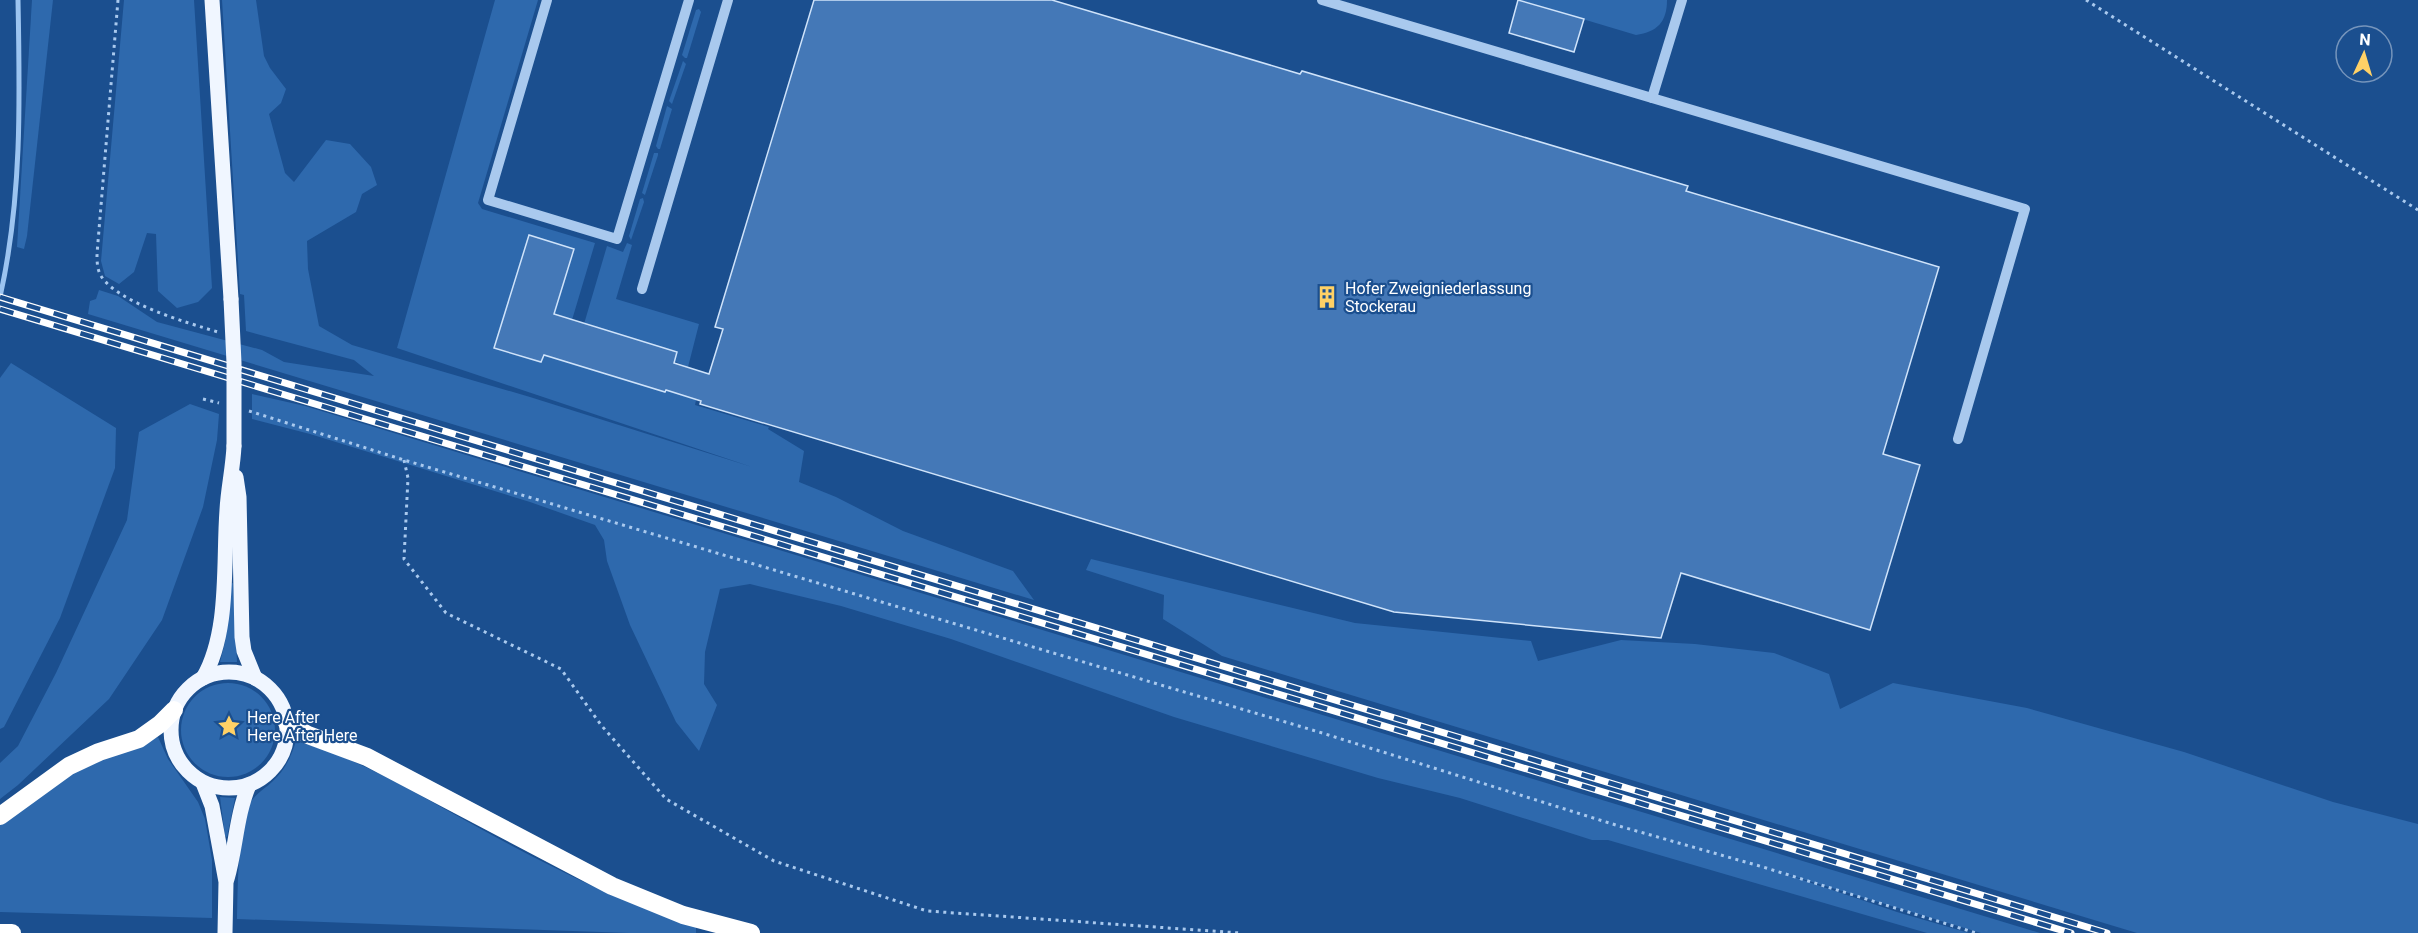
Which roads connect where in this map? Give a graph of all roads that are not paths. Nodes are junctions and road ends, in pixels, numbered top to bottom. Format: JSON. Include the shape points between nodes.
{"nodes":[{"id":1,"x":212,"y":0,"type":"edge"},
{"id":2,"x":547,"y":0,"type":"edge"},
{"id":3,"x":689,"y":0,"type":"edge"},
{"id":4,"x":728,"y":0,"type":"edge"},
{"id":5,"x":1322,"y":0,"type":"edge"},
{"id":6,"x":1682,"y":0,"type":"edge"},
{"id":7,"x":1652,"y":98,"type":"junction"},
{"id":8,"x":642,"y":289,"type":"dead end"},
{"id":9,"x":1958,"y":439,"type":"dead end"},
{"id":10,"x":234,"y":453,"type":"junction"},
{"id":11,"x":203,"y":678,"type":"junction"},
{"id":12,"x":255,"y":678,"type":"junction"},
{"id":13,"x":174,"y":710,"type":"junction"},
{"id":14,"x":287,"y":723,"type":"junction"},
{"id":15,"x":203,"y":783,"type":"junction"},
{"id":16,"x":249,"y":785,"type":"junction"},
{"id":17,"x":0,"y":816,"type":"edge"},
{"id":18,"x":226,"y":882,"type":"junction"},
{"id":19,"x":0,"y":933,"type":"edge"},
{"id":20,"x":12,"y":933,"type":"edge"},
{"id":21,"x":225,"y":933,"type":"edge"},
{"id":22,"x":751,"y":933,"type":"edge"}],
"edges":[{"from":1,"to":10,"type":"main road","bridge":true,"via":[[231,299]]},
{"from":2,"to":3,"type":"lane","via":[[488,200],[617,239]]},
{"from":4,"to":8,"type":"lane"},
{"from":5,"to":7,"type":"lane"},
{"from":6,"to":7,"type":"lane"},
{"from":7,"to":9,"type":"lane","via":[[2025,209]]},
{"from":10,"to":11,"type":"main road","via":[[220,627],[214,655]]},
{"from":10,"to":12,"type":"main road","via":[[239,497],[242,638]]},
{"from":11,"to":12,"type":"main road","via":[[220,672],[238,672]]},
{"from":11,"to":13,"type":"main road","via":[[185,691]]},
{"from":12,"to":14,"type":"main road","via":[[277,696]]},
{"from":13,"to":15,"type":"main road","via":[[171,744],[178,760]]},
{"from":13,"to":17,"type":"highway","via":[[139,739],[69,766]]},
{"from":14,"to":16,"type":"main road","via":[[283,753],[275,767]]},
{"from":14,"to":22,"type":"highway","via":[[367,757],[612,886],[683,915]]},
{"from":15,"to":16,"type":"main road","via":[[234,789]]},
{"from":15,"to":18,"type":"main road","via":[[212,806]]},
{"from":16,"to":18,"type":"main road"},
{"from":18,"to":21,"type":"main road"},
{"from":19,"to":20,"type":"highway"}]}
